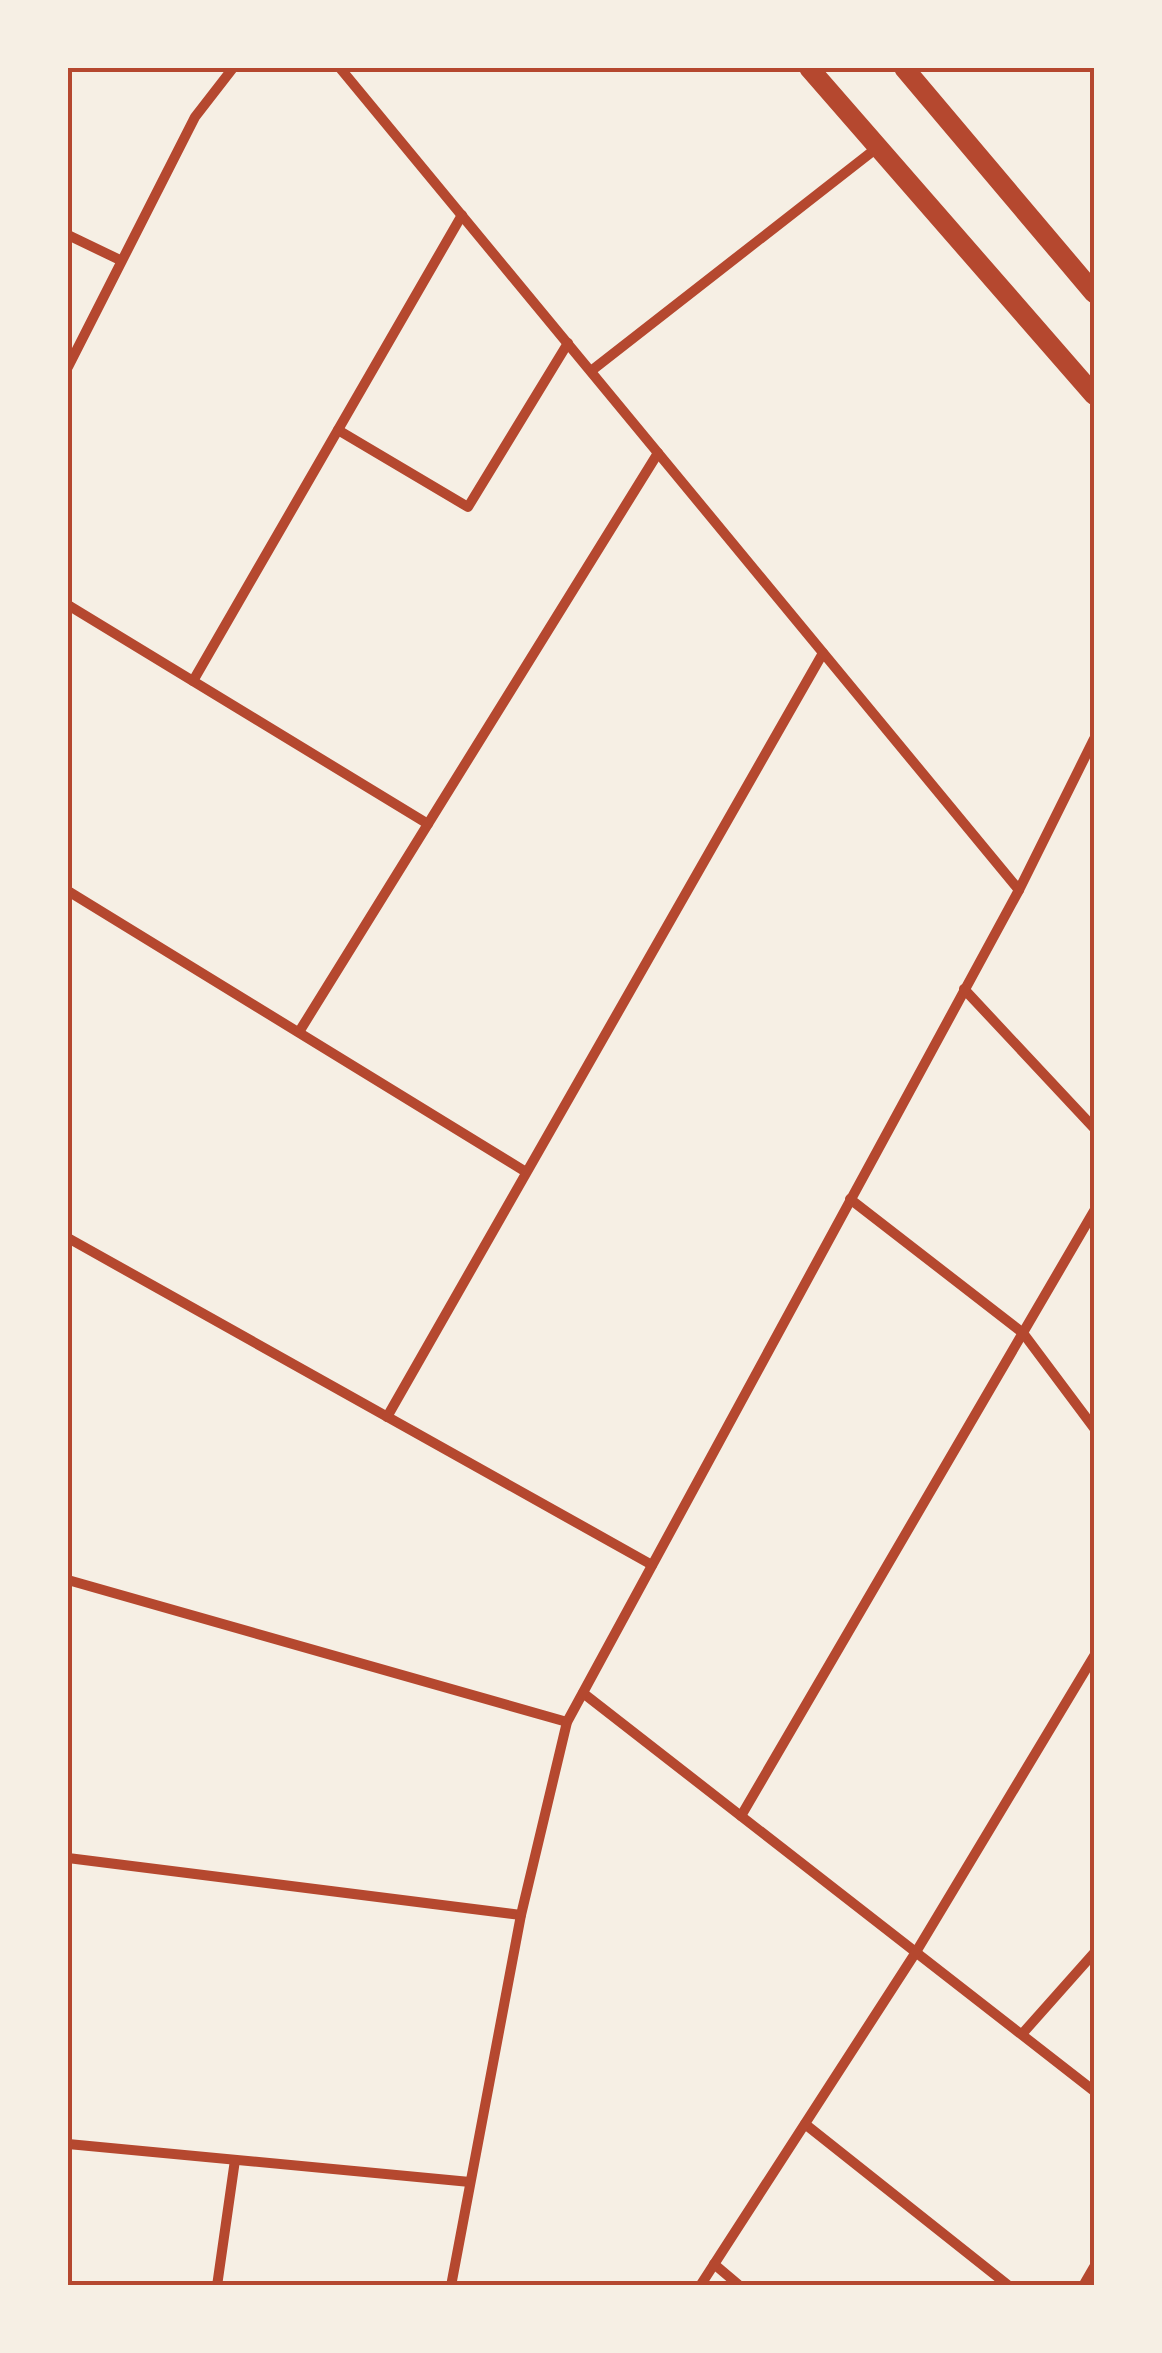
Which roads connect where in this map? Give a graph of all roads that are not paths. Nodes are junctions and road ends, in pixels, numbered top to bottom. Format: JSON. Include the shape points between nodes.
{"nodes":[{"id":1,"x":234,"y":68,"type":"edge"},
{"id":2,"x":340,"y":68,"type":"edge"},
{"id":3,"x":809,"y":68,"type":"edge"},
{"id":4,"x":904,"y":68,"type":"edge"},
{"id":5,"x":879,"y":146,"type":"junction"},
{"id":6,"x":462,"y":215,"type":"junction"},
{"id":7,"x":68,"y":235,"type":"edge"},
{"id":8,"x":120,"y":260,"type":"junction"},
{"id":9,"x":1094,"y":292,"type":"edge"},
{"id":10,"x":568,"y":343,"type":"junction"},
{"id":11,"x":68,"y":367,"type":"edge"},
{"id":12,"x":591,"y":372,"type":"junction"},
{"id":13,"x":1094,"y":395,"type":"edge"},
{"id":14,"x":338,"y":430,"type":"junction"},
{"id":15,"x":658,"y":453,"type":"junction"},
{"id":16,"x":68,"y":606,"type":"edge"},
{"id":17,"x":824,"y":653,"type":"junction"},
{"id":18,"x":193,"y":682,"type":"junction"},
{"id":19,"x":1094,"y":739,"type":"edge"},
{"id":20,"x":428,"y":824,"type":"junction"},
{"id":21,"x":1019,"y":890,"type":"junction"},
{"id":22,"x":68,"y":891,"type":"edge"},
{"id":23,"x":964,"y":989,"type":"junction"},
{"id":24,"x":299,"y":1032,"type":"junction"},
{"id":25,"x":1094,"y":1128,"type":"edge"},
{"id":26,"x":526,"y":1172,"type":"junction"},
{"id":27,"x":850,"y":1199,"type":"junction"},
{"id":28,"x":1094,"y":1211,"type":"edge"},
{"id":29,"x":68,"y":1238,"type":"edge"},
{"id":30,"x":1023,"y":1333,"type":"junction"},
{"id":31,"x":387,"y":1416,"type":"junction"},
{"id":32,"x":1094,"y":1428,"type":"edge"},
{"id":33,"x":652,"y":1565,"type":"junction"},
{"id":34,"x":68,"y":1580,"type":"edge"},
{"id":35,"x":1094,"y":1656,"type":"edge"},
{"id":36,"x":583,"y":1692,"type":"junction"},
{"id":37,"x":567,"y":1722,"type":"junction"},
{"id":38,"x":741,"y":1816,"type":"junction"},
{"id":39,"x":68,"y":1858,"type":"edge"},
{"id":40,"x":521,"y":1914,"type":"junction"},
{"id":41,"x":916,"y":1952,"type":"junction"},
{"id":42,"x":1094,"y":1952,"type":"edge"},
{"id":43,"x":1022,"y":2034,"type":"junction"},
{"id":44,"x":1094,"y":2091,"type":"edge"},
{"id":45,"x":805,"y":2124,"type":"junction"},
{"id":46,"x":68,"y":2144,"type":"edge"},
{"id":47,"x":235,"y":2160,"type":"junction"},
{"id":48,"x":470,"y":2182,"type":"junction"},
{"id":49,"x":714,"y":2264,"type":"junction"},
{"id":50,"x":1094,"y":2267,"type":"edge"},
{"id":51,"x":217,"y":2286,"type":"edge"},
{"id":52,"x":451,"y":2286,"type":"edge"},
{"id":53,"x":700,"y":2286,"type":"edge"},
{"id":54,"x":740,"y":2286,"type":"edge"},
{"id":55,"x":1009,"y":2286,"type":"edge"},
{"id":56,"x":1083,"y":2286,"type":"edge"}],
"edges":[{"from":1,"to":8,"type":"street","via":[[195,117]]},
{"from":2,"to":6,"type":"street"},
{"from":3,"to":5,"type":"main road"},
{"from":4,"to":9,"type":"main road"},
{"from":5,"to":12,"type":"street"},
{"from":5,"to":13,"type":"main road"},
{"from":6,"to":10,"type":"street"},
{"from":6,"to":14,"type":"street"},
{"from":7,"to":8,"type":"street"},
{"from":8,"to":11,"type":"street"},
{"from":10,"to":12,"type":"street"},
{"from":10,"to":14,"type":"street","via":[[468,508]]},
{"from":12,"to":15,"type":"street"},
{"from":14,"to":18,"type":"street"},
{"from":15,"to":17,"type":"street"},
{"from":15,"to":20,"type":"street"},
{"from":16,"to":18,"type":"street"},
{"from":17,"to":21,"type":"street"},
{"from":17,"to":26,"type":"street"},
{"from":18,"to":20,"type":"street"},
{"from":19,"to":21,"type":"street"},
{"from":20,"to":24,"type":"street"},
{"from":21,"to":23,"type":"street"},
{"from":22,"to":24,"type":"street"},
{"from":23,"to":25,"type":"street"},
{"from":23,"to":27,"type":"street"},
{"from":24,"to":26,"type":"street"},
{"from":26,"to":31,"type":"street"},
{"from":27,"to":30,"type":"street"},
{"from":27,"to":33,"type":"street"},
{"from":28,"to":30,"type":"street"},
{"from":29,"to":31,"type":"street"},
{"from":30,"to":32,"type":"street"},
{"from":30,"to":38,"type":"street"},
{"from":31,"to":33,"type":"street"},
{"from":33,"to":36,"type":"street"},
{"from":34,"to":37,"type":"street"},
{"from":35,"to":41,"type":"street"},
{"from":36,"to":37,"type":"street"},
{"from":36,"to":38,"type":"street"},
{"from":37,"to":40,"type":"street"},
{"from":38,"to":41,"type":"street"},
{"from":39,"to":40,"type":"street"},
{"from":40,"to":48,"type":"street"},
{"from":41,"to":43,"type":"street"},
{"from":41,"to":45,"type":"street"},
{"from":42,"to":43,"type":"street"},
{"from":43,"to":44,"type":"street"},
{"from":45,"to":49,"type":"street"},
{"from":45,"to":55,"type":"street"},
{"from":46,"to":47,"type":"street"},
{"from":47,"to":48,"type":"street"},
{"from":47,"to":51,"type":"street"},
{"from":48,"to":52,"type":"street"},
{"from":49,"to":53,"type":"street"},
{"from":49,"to":54,"type":"street"},
{"from":50,"to":56,"type":"street"}]}
